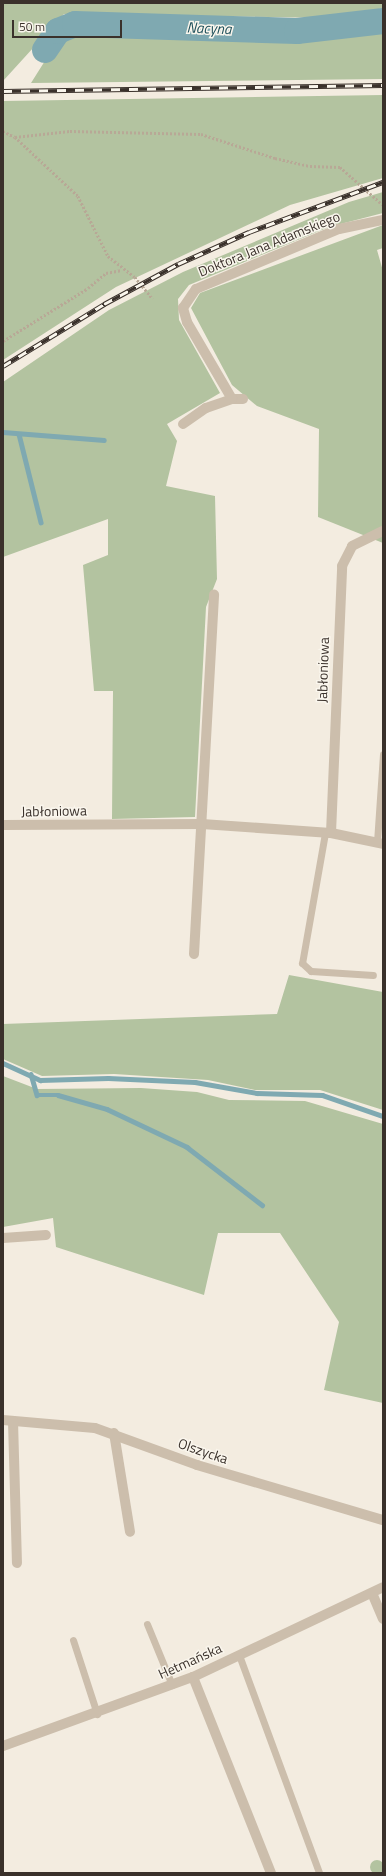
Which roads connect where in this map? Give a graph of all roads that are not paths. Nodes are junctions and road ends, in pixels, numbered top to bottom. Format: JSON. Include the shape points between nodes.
{"nodes":[{"id":1,"x":383,"y":220,"type":"edge"},
{"id":2,"x":232,"y":399,"type":"junction"},
{"id":3,"x":243,"y":399,"type":"dead end"},
{"id":4,"x":183,"y":424,"type":"dead end"},
{"id":5,"x":383,"y":531,"type":"edge"},
{"id":6,"x":214,"y":595,"type":"dead end"},
{"id":7,"x":383,"y":754,"type":"edge"},
{"id":8,"x":202,"y":824,"type":"junction"},
{"id":9,"x":3,"y":825,"type":"edge"},
{"id":10,"x":328,"y":833,"type":"junction"},
{"id":11,"x":380,"y":843,"type":"edge"},
{"id":12,"x":194,"y":954,"type":"dead end"},
{"id":13,"x":373,"y":975,"type":"dead end"},
{"id":14,"x":46,"y":1236,"type":"dead end"},
{"id":15,"x":3,"y":1238,"type":"edge"},
{"id":16,"x":8,"y":1420,"type":"edge"},
{"id":17,"x":114,"y":1433,"type":"junction"},
{"id":18,"x":383,"y":1520,"type":"edge"},
{"id":19,"x":130,"y":1532,"type":"dead end"},
{"id":20,"x":18,"y":1563,"type":"dead end"},
{"id":21,"x":383,"y":1587,"type":"edge"},
{"id":22,"x":372,"y":1592,"type":"junction"},
{"id":23,"x":383,"y":1619,"type":"edge"},
{"id":24,"x":147,"y":1624,"type":"dead end"},
{"id":25,"x":73,"y":1640,"type":"dead end"},
{"id":26,"x":239,"y":1655,"type":"junction"},
{"id":27,"x":193,"y":1677,"type":"junction"},
{"id":28,"x":172,"y":1685,"type":"junction"},
{"id":29,"x":97,"y":1714,"type":"junction"},
{"id":30,"x":3,"y":1746,"type":"edge"},
{"id":31,"x":271,"y":1873,"type":"edge"},
{"id":32,"x":319,"y":1873,"type":"edge"}],
"edges":[{"from":1,"to":2,"type":"street","name":"Doktora Jana Adamskiego","via":[[339,229],[307,241],[212,281],[196,289],[187,299],[183,308],[187,322]]},
{"from":2,"to":3,"type":"street"},
{"from":2,"to":4,"type":"street","via":[[206,408]]},
{"from":5,"to":10,"type":"street","name":"Jabłoniowa","via":[[352,546],[342,566]]},
{"from":6,"to":8,"type":"street"},
{"from":7,"to":11,"type":"lane"},
{"from":8,"to":9,"type":"street","name":"Jabłoniowa"},
{"from":8,"to":10,"type":"street","name":"Jabłoniowa"},
{"from":8,"to":12,"type":"street"},
{"from":10,"to":11,"type":"street","name":"Jabłoniowa"},
{"from":10,"to":13,"type":"lane","via":[[302,963],[311,971]]},
{"from":14,"to":15,"type":"street"},
{"from":16,"to":17,"type":"street","name":"Olszycka","via":[[78,1425]]},
{"from":16,"to":20,"type":"street","name":"Olszycka"},
{"from":17,"to":18,"type":"street","name":"Olszycka","via":[[197,1465]]},
{"from":17,"to":19,"type":"street"},
{"from":21,"to":22,"type":"street","name":"Hetmańska"},
{"from":22,"to":23,"type":"street"},
{"from":22,"to":26,"type":"street","name":"Hetmańska"},
{"from":24,"to":28,"type":"lane"},
{"from":25,"to":29,"type":"lane"},
{"from":26,"to":27,"type":"street","name":"Hetmańska"},
{"from":26,"to":32,"type":"lane"},
{"from":27,"to":28,"type":"street","name":"Hetmańska"},
{"from":27,"to":31,"type":"street"},
{"from":28,"to":29,"type":"street","name":"Hetmańska"},
{"from":29,"to":30,"type":"street","name":"Hetmańska"}]}
